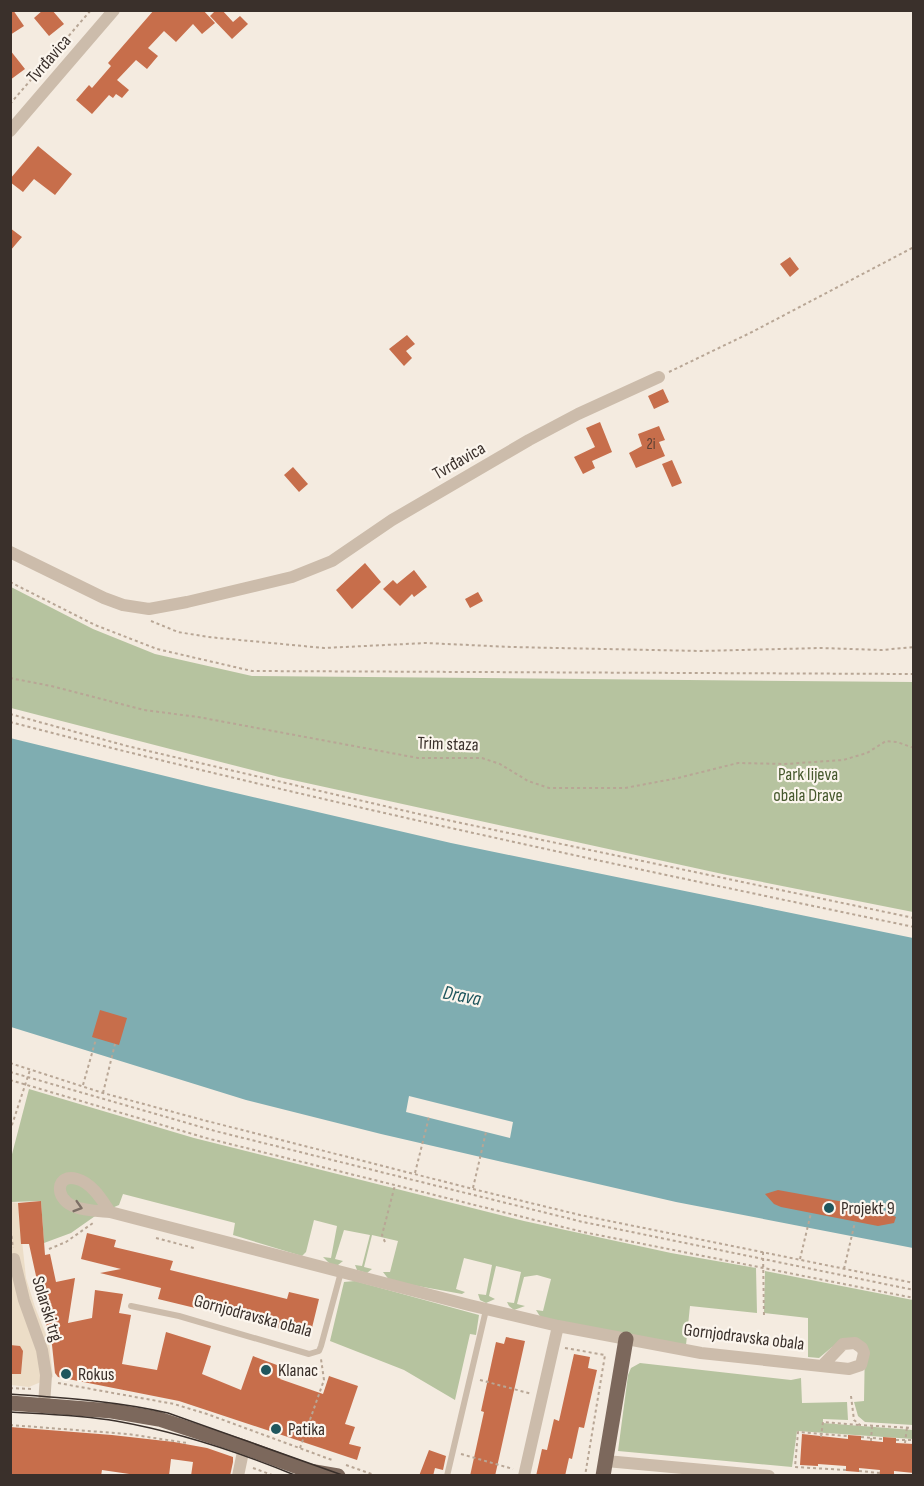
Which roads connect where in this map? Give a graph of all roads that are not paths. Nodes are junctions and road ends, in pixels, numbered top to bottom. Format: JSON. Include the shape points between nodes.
{"nodes":[{"id":1,"x":114,"y":10,"type":"edge"},
{"id":2,"x":10,"y":131,"type":"edge"},
{"id":3,"x":659,"y":377,"type":"road end"},
{"id":4,"x":10,"y":552,"type":"edge"},
{"id":5,"x":110,"y":1212,"type":"dead end"},
{"id":6,"x":14,"y":1259,"type":"road end"},
{"id":7,"x":341,"y":1272,"type":"junction"},
{"id":8,"x":131,"y":1306,"type":"dead end"},
{"id":9,"x":486,"y":1310,"type":"junction"},
{"id":10,"x":558,"y":1326,"type":"junction"},
{"id":11,"x":626,"y":1340,"type":"junction"},
{"id":12,"x":822,"y":1366,"type":"junction"},
{"id":13,"x":10,"y":1403,"type":"edge"},
{"id":14,"x":44,"y":1405,"type":"junction"},
{"id":15,"x":244,"y":1446,"type":"junction"},
{"id":16,"x":605,"y":1468,"type":"edge"},
{"id":17,"x":239,"y":1469,"type":"edge"},
{"id":18,"x":312,"y":1473,"type":"edge"},
{"id":19,"x":713,"y":1473,"type":"edge"},
{"id":20,"x":524,"y":1474,"type":"edge"},
{"id":21,"x":338,"y":1476,"type":"edge"},
{"id":22,"x":447,"y":1476,"type":"edge"},
{"id":23,"x":769,"y":1476,"type":"edge"}],
"edges":[{"from":1,"to":2,"type":"street","name":"Tvrđavica"},
{"from":3,"to":4,"type":"street","name":"Tvrđavica","via":[[529,440],[392,520],[332,561],[265,584],[166,607],[135,607],[104,598]]},
{"from":5,"to":7,"type":"street","name":"Gornjodravska obala"},
{"from":6,"to":14,"type":"street","name":"Solarski trg","via":[[42,1350]]},
{"from":7,"to":8,"type":"lane","name":"Gornjodravska obala","via":[[319,1351],[309,1354]]},
{"from":7,"to":9,"type":"street","name":"Gornjodravska obala"},
{"from":9,"to":10,"type":"street","name":"Gornjodravska obala"},
{"from":9,"to":22,"type":"lane"},
{"from":10,"to":11,"type":"street","name":"Gornjodravska obala"},
{"from":10,"to":20,"type":"street"},
{"from":11,"to":12,"type":"street","name":"Gornjodravska obala","via":[[731,1357]]},
{"from":11,"to":16,"type":"main road"},
{"from":12,"to":12,"type":"street","name":"Gornjodravska obala","via":[[856,1368],[863,1359],[862,1348],[855,1343],[843,1344]]},
{"from":13,"to":14,"type":"main road"},
{"from":14,"to":15,"type":"main road","via":[[139,1415]]},
{"from":15,"to":17,"type":"street"},
{"from":15,"to":18,"type":"main road"},
{"from":16,"to":19,"type":"street"},
{"from":18,"to":21,"type":"main road"},
{"from":19,"to":23,"type":"street"}]}
